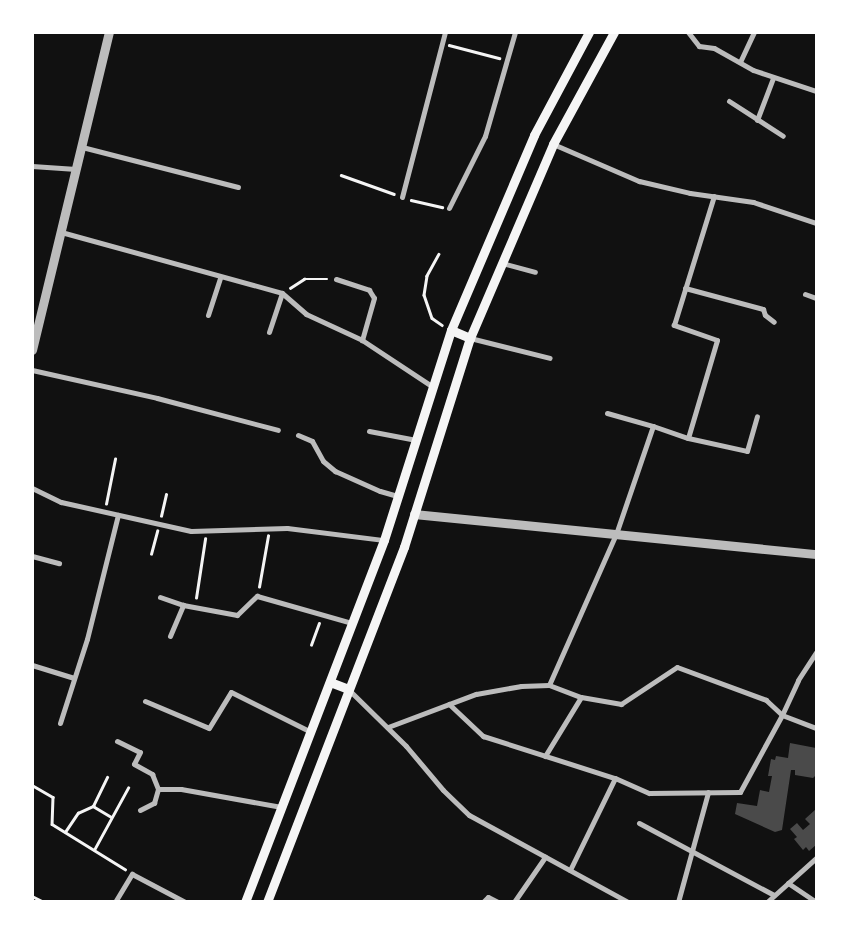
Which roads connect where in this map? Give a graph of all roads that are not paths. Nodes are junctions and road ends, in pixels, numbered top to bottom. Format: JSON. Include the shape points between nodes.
{"nodes":[{"id":1,"x":109,"y":32,"type":"edge"},
{"id":2,"x":445,"y":32,"type":"edge"},
{"id":3,"x":515,"y":32,"type":"edge"},
{"id":4,"x":589,"y":32,"type":"edge"},
{"id":5,"x":614,"y":32,"type":"edge"},
{"id":6,"x":688,"y":32,"type":"edge"},
{"id":7,"x":754,"y":32,"type":"edge"},
{"id":8,"x":740,"y":62,"type":"junction"},
{"id":9,"x":773,"y":78,"type":"junction"},
{"id":10,"x":816,"y":92,"type":"edge"},
{"id":11,"x":729,"y":101,"type":"dead end"},
{"id":12,"x":757,"y":120,"type":"junction"},
{"id":13,"x":783,"y":136,"type":"dead end"},
{"id":14,"x":553,"y":144,"type":"junction"},
{"id":15,"x":82,"y":147,"type":"junction"},
{"id":16,"x":32,"y":166,"type":"edge"},
{"id":17,"x":76,"y":169,"type":"junction"},
{"id":18,"x":238,"y":187,"type":"dead end"},
{"id":19,"x":714,"y":196,"type":"junction"},
{"id":20,"x":402,"y":197,"type":"dead end"},
{"id":21,"x":449,"y":208,"type":"dead end"},
{"id":22,"x":816,"y":222,"type":"edge"},
{"id":23,"x":61,"y":232,"type":"junction"},
{"id":24,"x":502,"y":263,"type":"junction"},
{"id":25,"x":535,"y":272,"type":"dead end"},
{"id":26,"x":220,"y":277,"type":"junction"},
{"id":27,"x":336,"y":279,"type":"road end"},
{"id":28,"x":685,"y":288,"type":"junction"},
{"id":29,"x":282,"y":293,"type":"junction"},
{"id":30,"x":805,"y":294,"type":"dead end"},
{"id":31,"x":816,"y":298,"type":"edge"},
{"id":32,"x":208,"y":315,"type":"dead end"},
{"id":33,"x":36,"y":320,"type":"edge"},
{"id":34,"x":774,"y":322,"type":"dead end"},
{"id":35,"x":450,"y":330,"type":"junction"},
{"id":36,"x":270,"y":332,"type":"dead end"},
{"id":37,"x":470,"y":338,"type":"junction"},
{"id":38,"x":362,"y":340,"type":"junction"},
{"id":39,"x":32,"y":350,"type":"edge"},
{"id":40,"x":550,"y":358,"type":"dead end"},
{"id":41,"x":32,"y":370,"type":"edge"},
{"id":42,"x":433,"y":386,"type":"junction"},
{"id":43,"x":607,"y":413,"type":"dead end"},
{"id":44,"x":757,"y":416,"type":"dead end"},
{"id":45,"x":653,"y":426,"type":"junction"},
{"id":46,"x":278,"y":430,"type":"dead end"},
{"id":47,"x":369,"y":431,"type":"dead end"},
{"id":48,"x":298,"y":435,"type":"dead end"},
{"id":49,"x":688,"y":438,"type":"junction"},
{"id":50,"x":416,"y":440,"type":"junction"},
{"id":51,"x":32,"y":488,"type":"edge"},
{"id":52,"x":398,"y":496,"type":"junction"},
{"id":53,"x":118,"y":514,"type":"junction"},
{"id":54,"x":414,"y":514,"type":"junction"},
{"id":55,"x":616,"y":534,"type":"junction"},
{"id":56,"x":384,"y":540,"type":"junction"},
{"id":57,"x":816,"y":554,"type":"edge"},
{"id":58,"x":32,"y":556,"type":"edge"},
{"id":59,"x":60,"y":564,"type":"dead end"},
{"id":60,"x":160,"y":597,"type":"dead end"},
{"id":61,"x":184,"y":605,"type":"junction"},
{"id":62,"x":352,"y":623,"type":"junction"},
{"id":63,"x":170,"y":636,"type":"dead end"},
{"id":64,"x":816,"y":652,"type":"edge"},
{"id":65,"x":32,"y":665,"type":"edge"},
{"id":66,"x":74,"y":678,"type":"junction"},
{"id":67,"x":330,"y":682,"type":"junction"},
{"id":68,"x":550,"y":685,"type":"junction"},
{"id":69,"x":348,"y":689,"type":"junction"},
{"id":70,"x":581,"y":697,"type":"junction"},
{"id":71,"x":144,"y":701,"type":"dead end"},
{"id":72,"x":449,"y":704,"type":"junction"},
{"id":73,"x":782,"y":714,"type":"junction"},
{"id":74,"x":60,"y":723,"type":"dead end"},
{"id":75,"x":388,"y":727,"type":"junction"},
{"id":76,"x":816,"y":728,"type":"edge"},
{"id":77,"x":311,"y":732,"type":"junction"},
{"id":78,"x":117,"y":741,"type":"dead end"},
{"id":79,"x":545,"y":756,"type":"junction"},
{"id":80,"x":615,"y":778,"type":"junction"},
{"id":81,"x":158,"y":789,"type":"junction"},
{"id":82,"x":708,"y":792,"type":"junction"},
{"id":83,"x":281,"y":808,"type":"junction"},
{"id":84,"x":140,"y":810,"type":"dead end"},
{"id":85,"x":639,"y":823,"type":"dead end"},
{"id":86,"x":693,"y":853,"type":"junction"},
{"id":87,"x":545,"y":856,"type":"junction"},
{"id":88,"x":816,"y":858,"type":"edge"},
{"id":89,"x":570,"y":870,"type":"junction"},
{"id":90,"x":788,"y":883,"type":"junction"},
{"id":91,"x":774,"y":895,"type":"junction"},
{"id":92,"x":115,"y":902,"type":"edge"},
{"id":93,"x":185,"y":902,"type":"edge"},
{"id":94,"x":244,"y":902,"type":"edge"},
{"id":95,"x":267,"y":902,"type":"edge"},
{"id":96,"x":483,"y":902,"type":"edge"},
{"id":97,"x":498,"y":902,"type":"edge"},
{"id":98,"x":514,"y":902,"type":"edge"},
{"id":99,"x":628,"y":902,"type":"edge"},
{"id":100,"x":678,"y":902,"type":"edge"},
{"id":101,"x":767,"y":902,"type":"edge"},
{"id":102,"x":816,"y":902,"type":"edge"}],
"edges":[{"from":1,"to":15,"type":"street"},
{"from":2,"to":20,"type":"street"},
{"from":3,"to":21,"type":"street","via":[[485,136]]},
{"from":4,"to":35,"type":"main road","via":[[534,135]]},
{"from":5,"to":14,"type":"main road"},
{"from":6,"to":8,"type":"street","via":[[699,46],[714,48]]},
{"from":7,"to":8,"type":"street"},
{"from":8,"to":9,"type":"street"},
{"from":9,"to":10,"type":"street"},
{"from":9,"to":12,"type":"street"},
{"from":11,"to":12,"type":"street"},
{"from":12,"to":13,"type":"street"},
{"from":14,"to":19,"type":"street","via":[[640,181]]},
{"from":14,"to":24,"type":"main road"},
{"from":15,"to":17,"type":"street"},
{"from":15,"to":18,"type":"street"},
{"from":16,"to":17,"type":"street"},
{"from":17,"to":23,"type":"street"},
{"from":19,"to":22,"type":"street","via":[[753,202]]},
{"from":19,"to":28,"type":"street"},
{"from":23,"to":26,"type":"street"},
{"from":23,"to":33,"type":"street"},
{"from":24,"to":25,"type":"street"},
{"from":24,"to":37,"type":"main road"},
{"from":26,"to":29,"type":"street"},
{"from":26,"to":32,"type":"street"},
{"from":27,"to":38,"type":"street","via":[[369,290],[374,298]]},
{"from":28,"to":34,"type":"street","via":[[763,309]]},
{"from":28,"to":49,"type":"street","via":[[674,325],[717,340]]},
{"from":29,"to":36,"type":"street"},
{"from":29,"to":38,"type":"street","via":[[306,314]]},
{"from":30,"to":31,"type":"street"},
{"from":33,"to":39,"type":"street"},
{"from":35,"to":37,"type":"main road"},
{"from":35,"to":42,"type":"main road"},
{"from":37,"to":40,"type":"street"},
{"from":37,"to":54,"type":"main road"},
{"from":38,"to":42,"type":"street"},
{"from":41,"to":46,"type":"street"},
{"from":42,"to":50,"type":"main road"},
{"from":43,"to":45,"type":"street"},
{"from":44,"to":49,"type":"street","via":[[747,451]]},
{"from":45,"to":49,"type":"street"},
{"from":45,"to":55,"type":"street"},
{"from":47,"to":50,"type":"street"},
{"from":48,"to":52,"type":"street","via":[[312,441],[323,461],[335,471]]},
{"from":50,"to":52,"type":"main road"},
{"from":51,"to":53,"type":"street","via":[[61,502]]},
{"from":52,"to":56,"type":"main road"},
{"from":53,"to":56,"type":"street","via":[[191,531],[287,528]]},
{"from":53,"to":66,"type":"street"},
{"from":54,"to":55,"type":"street"},
{"from":54,"to":69,"type":"main road"},
{"from":55,"to":57,"type":"street"},
{"from":55,"to":68,"type":"street"},
{"from":56,"to":62,"type":"main road"},
{"from":58,"to":59,"type":"street"},
{"from":60,"to":61,"type":"street"},
{"from":61,"to":62,"type":"street","via":[[237,615],[257,596]]},
{"from":61,"to":63,"type":"street"},
{"from":62,"to":67,"type":"main road"},
{"from":64,"to":73,"type":"street"},
{"from":65,"to":66,"type":"street"},
{"from":66,"to":74,"type":"street"},
{"from":67,"to":69,"type":"main road"},
{"from":67,"to":77,"type":"main road"},
{"from":68,"to":70,"type":"street"},
{"from":68,"to":72,"type":"street","via":[[521,686],[476,694]]},
{"from":69,"to":75,"type":"street"},
{"from":69,"to":95,"type":"main road"},
{"from":70,"to":73,"type":"street","via":[[621,704],[677,667],[766,700]]},
{"from":70,"to":79,"type":"street"},
{"from":71,"to":77,"type":"street","via":[[208,728],[231,692]]},
{"from":72,"to":75,"type":"street"},
{"from":72,"to":79,"type":"street","via":[[483,736]]},
{"from":73,"to":76,"type":"street"},
{"from":73,"to":82,"type":"street","via":[[740,792]]},
{"from":75,"to":87,"type":"street","via":[[468,815]]},
{"from":77,"to":83,"type":"main road"},
{"from":78,"to":81,"type":"street","via":[[140,752],[134,764],[152,774]]},
{"from":79,"to":80,"type":"street"},
{"from":80,"to":82,"type":"street","via":[[649,793]]},
{"from":80,"to":89,"type":"street"},
{"from":81,"to":83,"type":"street","via":[[180,789]]},
{"from":81,"to":84,"type":"street","via":[[154,803]]},
{"from":82,"to":86,"type":"street"},
{"from":83,"to":94,"type":"main road"},
{"from":85,"to":86,"type":"street"},
{"from":86,"to":91,"type":"street"},
{"from":86,"to":100,"type":"street"},
{"from":87,"to":89,"type":"street"},
{"from":87,"to":98,"type":"street"},
{"from":88,"to":90,"type":"street"},
{"from":89,"to":99,"type":"street"},
{"from":90,"to":91,"type":"street"},
{"from":90,"to":102,"type":"street"},
{"from":91,"to":101,"type":"street"},
{"from":92,"to":93,"type":"street","via":[[132,874]]},
{"from":96,"to":97,"type":"street","via":[[488,897]]}]}
